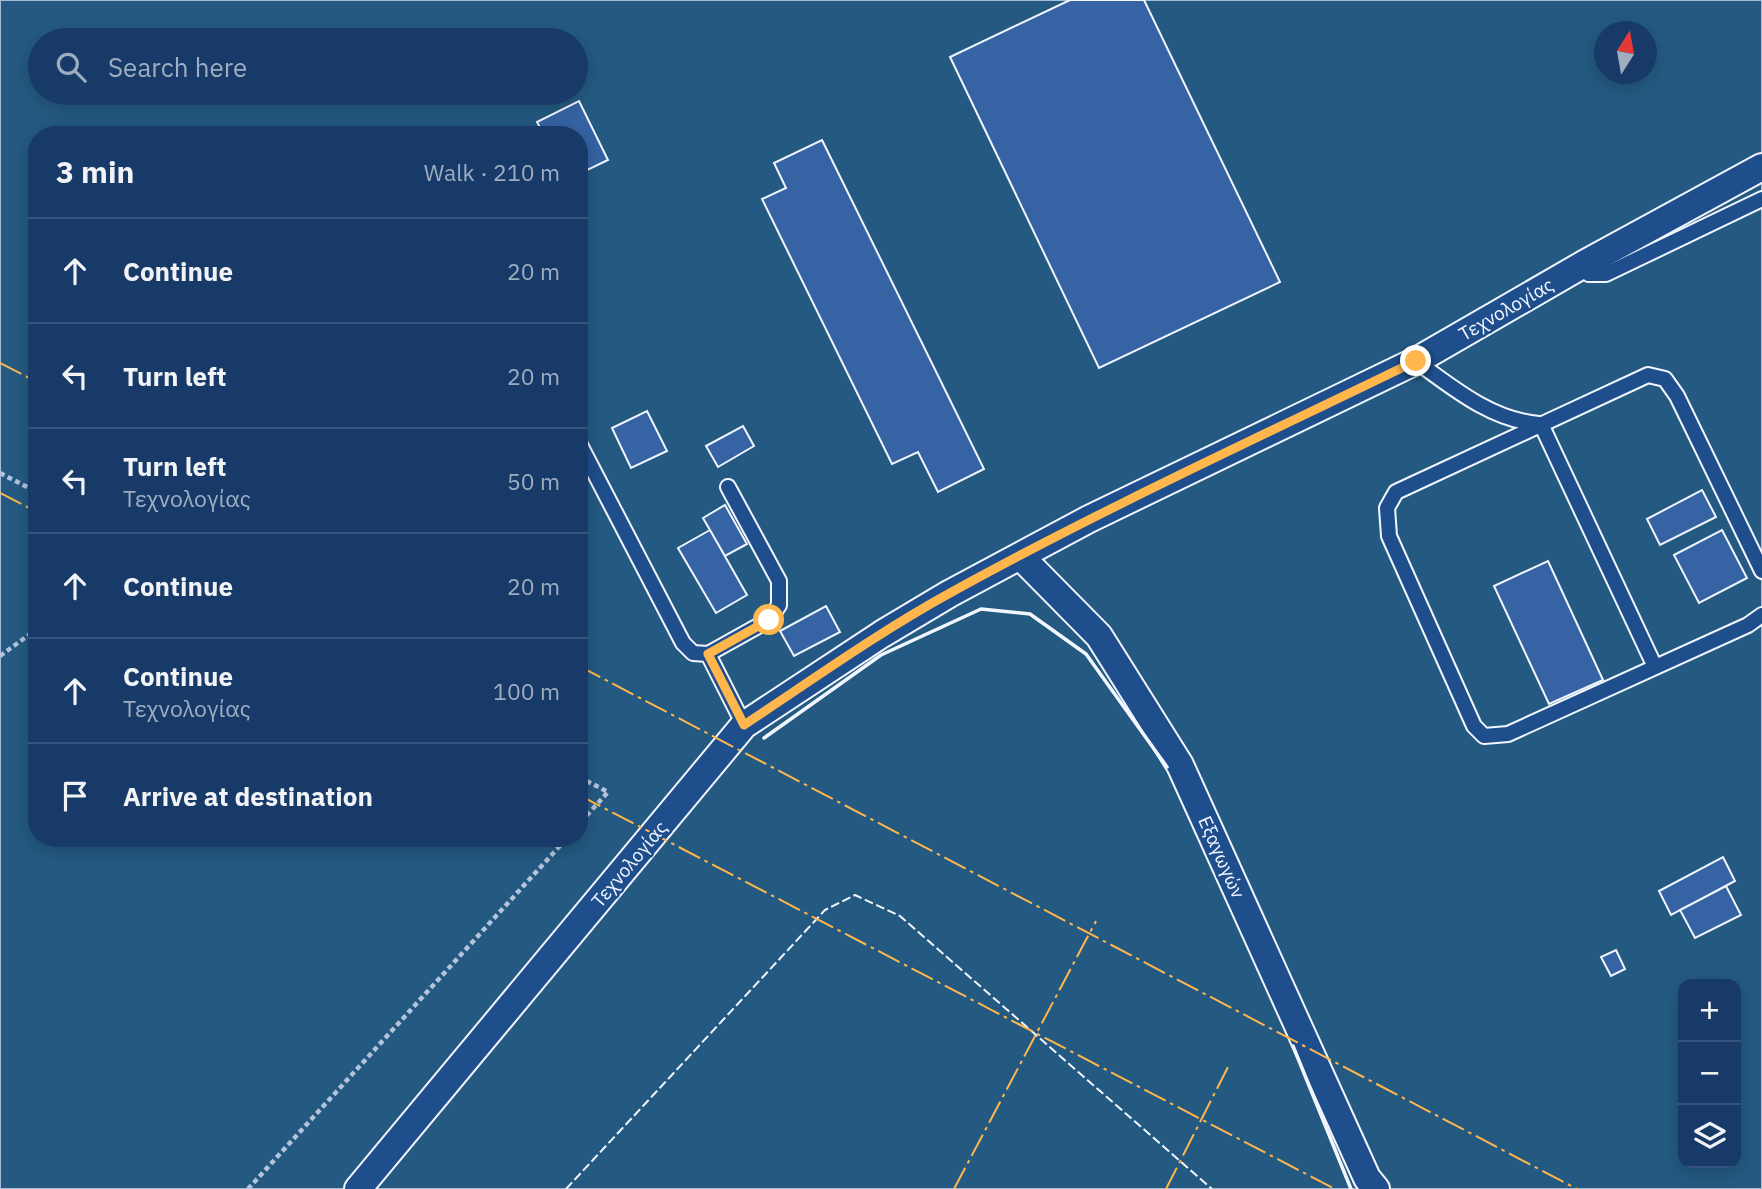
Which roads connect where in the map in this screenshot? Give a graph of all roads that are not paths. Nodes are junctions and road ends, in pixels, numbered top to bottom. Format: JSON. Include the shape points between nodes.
{"nodes":[{"id":1,"x":1762,"y":167,"type":"edge"},
{"id":2,"x":1762,"y":199,"type":"edge"},
{"id":3,"x":1584,"y":264,"type":"junction"},
{"id":4,"x":1416,"y":361,"type":"junction"},
{"id":5,"x":1541,"y":424,"type":"junction"},
{"id":6,"x":588,"y":460,"type":"edge"},
{"id":7,"x":728,"y":487,"type":"dead end"},
{"id":8,"x":1020,"y":556,"type":"junction"},
{"id":9,"x":1762,"y":571,"type":"edge"},
{"id":10,"x":1762,"y":615,"type":"edge"},
{"id":11,"x":708,"y":654,"type":"junction"},
{"id":12,"x":1655,"y":667,"type":"junction"},
{"id":13,"x":744,"y":725,"type":"junction"},
{"id":14,"x":358,"y":1189,"type":"edge"},
{"id":15,"x":1376,"y":1189,"type":"edge"}],
"edges":[{"from":1,"to":3,"type":"street","name":"Τεχνολογίας"},
{"from":2,"to":3,"type":"lane","via":[[1606,274],[1589,274]]},
{"from":3,"to":4,"type":"street","name":"Τεχνολογίας"},
{"from":4,"to":5,"type":"lane","via":[[1464,396],[1514,422]]},
{"from":4,"to":8,"type":"street","name":"Τεχνολογίας"},
{"from":5,"to":9,"type":"lane","via":[[1631,381],[1648,375],[1665,379]]},
{"from":5,"to":12,"type":"lane"},
{"from":5,"to":12,"type":"lane","via":[[1396,492],[1387,508],[1389,536],[1474,726],[1484,736],[1508,734]]},
{"from":6,"to":11,"type":"lane","via":[[682,643],[694,653]]},
{"from":7,"to":11,"type":"lane","via":[[779,581],[779,605],[769,620]]},
{"from":8,"to":13,"type":"street","name":"Τεχνολογίας","via":[[882,634]]},
{"from":8,"to":15,"type":"street","name":"Εξαγωγών","via":[[1100,636],[1180,765],[1367,1178]]},
{"from":10,"to":12,"type":"lane"},
{"from":11,"to":13,"type":"lane"},
{"from":13,"to":14,"type":"street","name":"Τεχνολογίας"}]}
